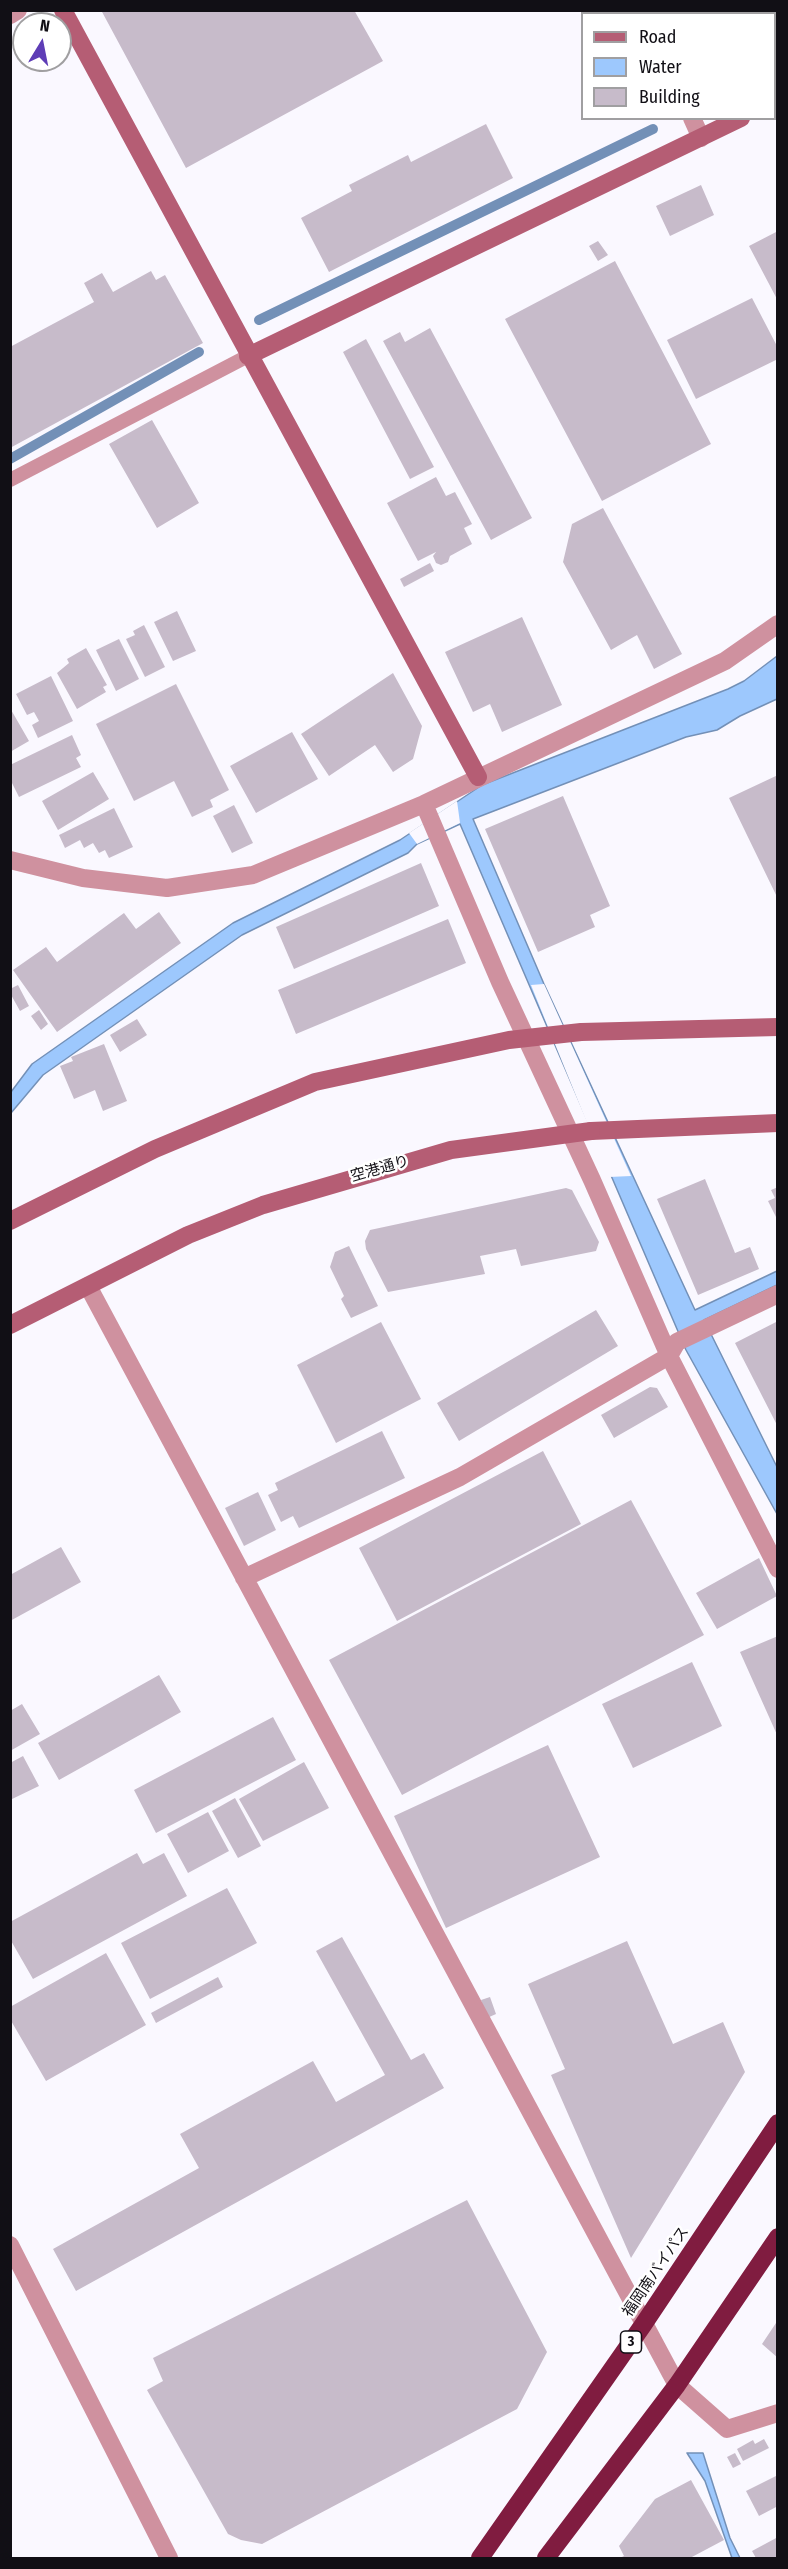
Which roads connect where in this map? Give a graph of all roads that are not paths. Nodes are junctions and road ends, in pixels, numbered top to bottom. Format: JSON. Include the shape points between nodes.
{"nodes":[{"id":1,"x":18,"y":10,"type":"edge"},
{"id":2,"x":63,"y":10,"type":"edge"},
{"id":3,"x":10,"y":15,"type":"edge"},
{"id":4,"x":693,"y":120,"type":"edge"},
{"id":5,"x":737,"y":120,"type":"edge"},
{"id":6,"x":701,"y":138,"type":"junction"},
{"id":7,"x":248,"y":356,"type":"junction"},
{"id":8,"x":10,"y":480,"type":"edge"},
{"id":9,"x":777,"y":624,"type":"edge"},
{"id":10,"x":478,"y":777,"type":"junction"},
{"id":11,"x":426,"y":810,"type":"junction"},
{"id":12,"x":10,"y":860,"type":"edge"},
{"id":13,"x":777,"y":1027,"type":"edge"},
{"id":14,"x":526,"y":1038,"type":"junction"},
{"id":15,"x":777,"y":1123,"type":"edge"},
{"id":16,"x":571,"y":1134,"type":"junction"},
{"id":17,"x":10,"y":1221,"type":"edge"},
{"id":18,"x":88,"y":1286,"type":"junction"},
{"id":19,"x":777,"y":1294,"type":"edge"},
{"id":20,"x":10,"y":1325,"type":"edge"},
{"id":21,"x":673,"y":1349,"type":"junction"},
{"id":22,"x":777,"y":1569,"type":"edge"},
{"id":23,"x":244,"y":1578,"type":"junction"},
{"id":24,"x":777,"y":2123,"type":"edge"},
{"id":25,"x":777,"y":2237,"type":"edge"},
{"id":26,"x":10,"y":2245,"type":"edge"},
{"id":27,"x":643,"y":2325,"type":"junction"},
{"id":28,"x":677,"y":2385,"type":"junction"},
{"id":29,"x":777,"y":2413,"type":"edge"},
{"id":30,"x":169,"y":2559,"type":"edge"},
{"id":31,"x":480,"y":2559,"type":"edge"},
{"id":32,"x":546,"y":2559,"type":"edge"}],
"edges":[{"from":1,"to":3,"type":"street"},
{"from":2,"to":7,"type":"street"},
{"from":4,"to":6,"type":"street"},
{"from":5,"to":6,"type":"street"},
{"from":6,"to":7,"type":"street"},
{"from":7,"to":8,"type":"lane"},
{"from":7,"to":10,"type":"street"},
{"from":9,"to":10,"type":"street","via":[[725,661]]},
{"from":10,"to":11,"type":"street"},
{"from":11,"to":12,"type":"street","via":[[253,875],[167,888],[83,878]]},
{"from":11,"to":14,"type":"street"},
{"from":13,"to":14,"type":"street","via":[[581,1032]]},
{"from":14,"to":16,"type":"street"},
{"from":14,"to":17,"type":"street","via":[[315,1082],[155,1149]]},
{"from":15,"to":16,"type":"street","name":"空港通り","bridge":true},
{"from":16,"to":18,"type":"street","name":"空港通り","bridge":true,"via":[[451,1150],[263,1205],[188,1235]]},
{"from":16,"to":21,"type":"street"},
{"from":18,"to":20,"type":"street","name":"空港通り","bridge":true},
{"from":18,"to":23,"type":"street"},
{"from":19,"to":21,"type":"street"},
{"from":21,"to":22,"type":"street"},
{"from":21,"to":23,"type":"street","via":[[460,1477]]},
{"from":23,"to":27,"type":"street"},
{"from":24,"to":27,"type":"highway","name":"福岡南バイパス","number":"3"},
{"from":25,"to":28,"type":"highway"},
{"from":26,"to":30,"type":"street"},
{"from":27,"to":28,"type":"street"},
{"from":27,"to":31,"type":"highway","name":"福岡南バイパス","number":"3"},
{"from":28,"to":29,"type":"street","via":[[727,2429]]},
{"from":28,"to":32,"type":"highway"}]}
